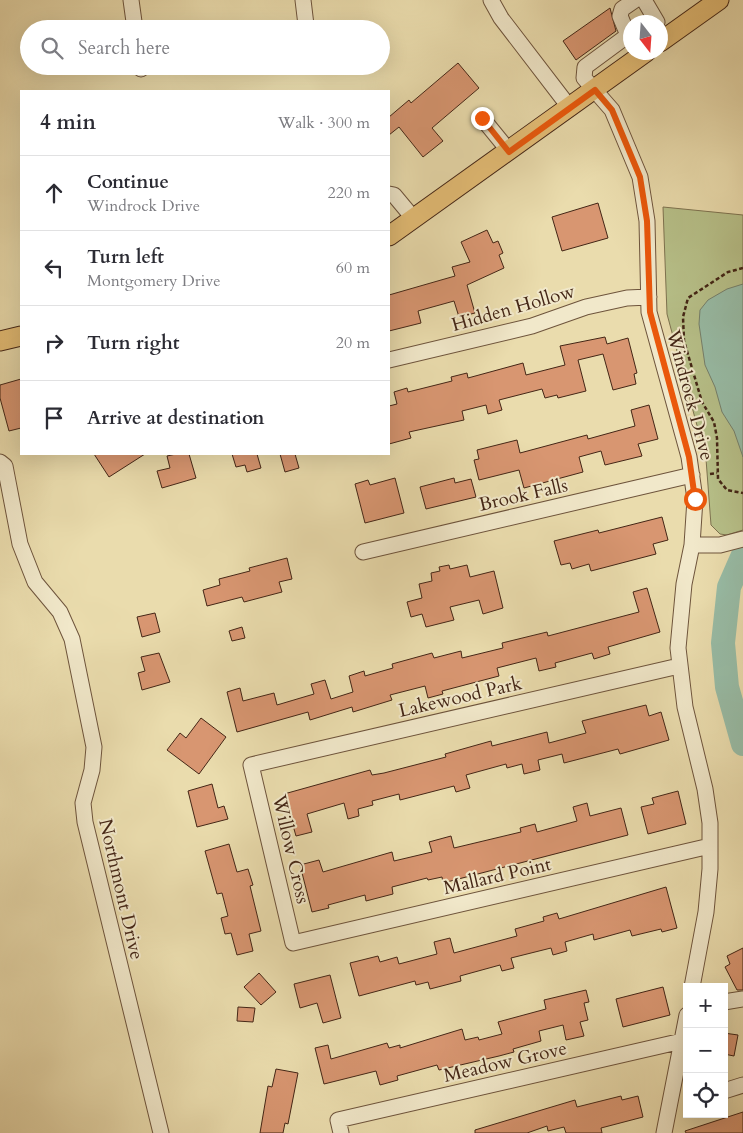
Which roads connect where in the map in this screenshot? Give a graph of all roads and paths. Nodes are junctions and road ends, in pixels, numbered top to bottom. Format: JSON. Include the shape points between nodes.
{"nodes":[{"id":1,"x":131,"y":0,"type":"edge"},
{"id":2,"x":303,"y":0,"type":"edge"},
{"id":3,"x":491,"y":0,"type":"edge"},
{"id":4,"x":634,"y":0,"type":"edge"},
{"id":5,"x":644,"y":0,"type":"edge"},
{"id":6,"x":706,"y":3,"type":"edge"},
{"id":7,"x":652,"y":15,"type":"edge"},
{"id":8,"x":134,"y":20,"type":"edge"},
{"id":9,"x":305,"y":20,"type":"edge"},
{"id":10,"x":623,"y":23,"type":"edge"},
{"id":11,"x":668,"y":28,"type":"edge"},
{"id":12,"x":623,"y":42,"type":"edge"},
{"id":13,"x":634,"y":60,"type":"edge"},
{"id":14,"x":595,"y":90,"type":"junction"},
{"id":15,"x":570,"y":108,"type":"junction"},
{"id":16,"x":482,"y":118,"type":"dead end"},
{"id":17,"x":509,"y":152,"type":"junction"},
{"id":18,"x":390,"y":194,"type":"edge"},
{"id":19,"x":414,"y":219,"type":"junction"},
{"id":20,"x":390,"y":235,"type":"edge"},
{"id":21,"x":743,"y":268,"type":"edge"},
{"id":22,"x":650,"y":297,"type":"junction"},
{"id":23,"x":20,"y":336,"type":"edge"},
{"id":24,"x":0,"y":341,"type":"edge"},
{"id":25,"x":390,"y":360,"type":"edge"},
{"id":26,"x":0,"y":462,"type":"edge"},
{"id":27,"x":717,"y":473,"type":"junction"},
{"id":28,"x":710,"y":474,"type":"dead end"},
{"id":29,"x":692,"y":475,"type":"junction"},
{"id":30,"x":742,"y":493,"type":"edge"},
{"id":31,"x":743,"y":539,"type":"edge"},
{"id":32,"x":692,"y":545,"type":"junction"},
{"id":33,"x":363,"y":552,"type":"dead end"},
{"id":34,"x":678,"y":666,"type":"junction"},
{"id":35,"x":251,"y":765,"type":"joint"},
{"id":36,"x":710,"y":846,"type":"junction"},
{"id":37,"x":293,"y":943,"type":"joint"},
{"id":38,"x":693,"y":983,"type":"edge"},
{"id":39,"x":743,"y":999,"type":"edge"},
{"id":40,"x":728,"y":1001,"type":"edge"},
{"id":41,"x":684,"y":1028,"type":"edge"},
{"id":42,"x":682,"y":1041,"type":"junction"},
{"id":43,"x":743,"y":1085,"type":"edge"},
{"id":44,"x":680,"y":1089,"type":"edge"},
{"id":45,"x":728,"y":1090,"type":"edge"},
{"id":46,"x":340,"y":1127,"type":"edge"},
{"id":47,"x":161,"y":1133,"type":"edge"},
{"id":48,"x":664,"y":1133,"type":"edge"}],
"edges":[{"from":1,"to":8,"type":"street"},
{"from":2,"to":9,"type":"street"},
{"from":3,"to":15,"type":"street","via":[[501,18]]},
{"from":4,"to":10,"type":"street","via":[[622,9]]},
{"from":5,"to":7,"type":"street"},
{"from":6,"to":11,"type":"main road"},
{"from":12,"to":14,"type":"street","name":"Windrock Drive","via":[[585,66],[584,78]]},
{"from":13,"to":14,"type":"main road"},
{"from":14,"to":15,"type":"main road"},
{"from":14,"to":22,"type":"street","name":"Windrock Drive","via":[[612,110],[640,177],[647,221]]},
{"from":15,"to":17,"type":"main road"},
{"from":16,"to":17,"type":"street"},
{"from":17,"to":19,"type":"main road"},
{"from":18,"to":19,"type":"street"},
{"from":19,"to":20,"type":"main road"},
{"from":21,"to":27,"type":"path","via":[[728,272],[688,298],[683,317],[686,350],[702,402],[716,428]]},
{"from":22,"to":25,"type":"street","name":"Hidden Hollow","via":[[626,298],[586,307],[532,326]]},
{"from":22,"to":29,"type":"street","name":"Windrock Drive","via":[[655,337]]},
{"from":23,"to":24,"type":"main road"},
{"from":26,"to":47,"type":"street","name":"Northmont Drive","via":[[5,466],[20,544],[35,582],[60,612],[72,639],[94,746],[92,770],[83,803],[84,822]]},
{"from":27,"to":28,"type":"path"},
{"from":27,"to":30,"type":"path","via":[[723,486]]},
{"from":29,"to":32,"type":"street","name":"Windrock Drive","via":[[695,499]]},
{"from":29,"to":33,"type":"street","name":"Brook Falls"},
{"from":31,"to":32,"type":"street","via":[[720,545]]},
{"from":32,"to":34,"type":"street","name":"Windrock Drive","via":[[678,628]]},
{"from":34,"to":35,"type":"street","name":"Lakewood Park"},
{"from":34,"to":36,"type":"street","name":"Windrock Drive","via":[[705,790]]},
{"from":35,"to":37,"type":"street","name":"Willow Cross"},
{"from":36,"to":37,"type":"street","name":"Mallard Point"},
{"from":36,"to":38,"type":"street","name":"Windrock Drive","via":[[706,912]]},
{"from":39,"to":40,"type":"street"},
{"from":41,"to":42,"type":"street"},
{"from":42,"to":44,"type":"street"},
{"from":42,"to":46,"type":"street","name":"Meadow Grove"},
{"from":43,"to":45,"type":"street"},
{"from":44,"to":48,"type":"street"}]}
